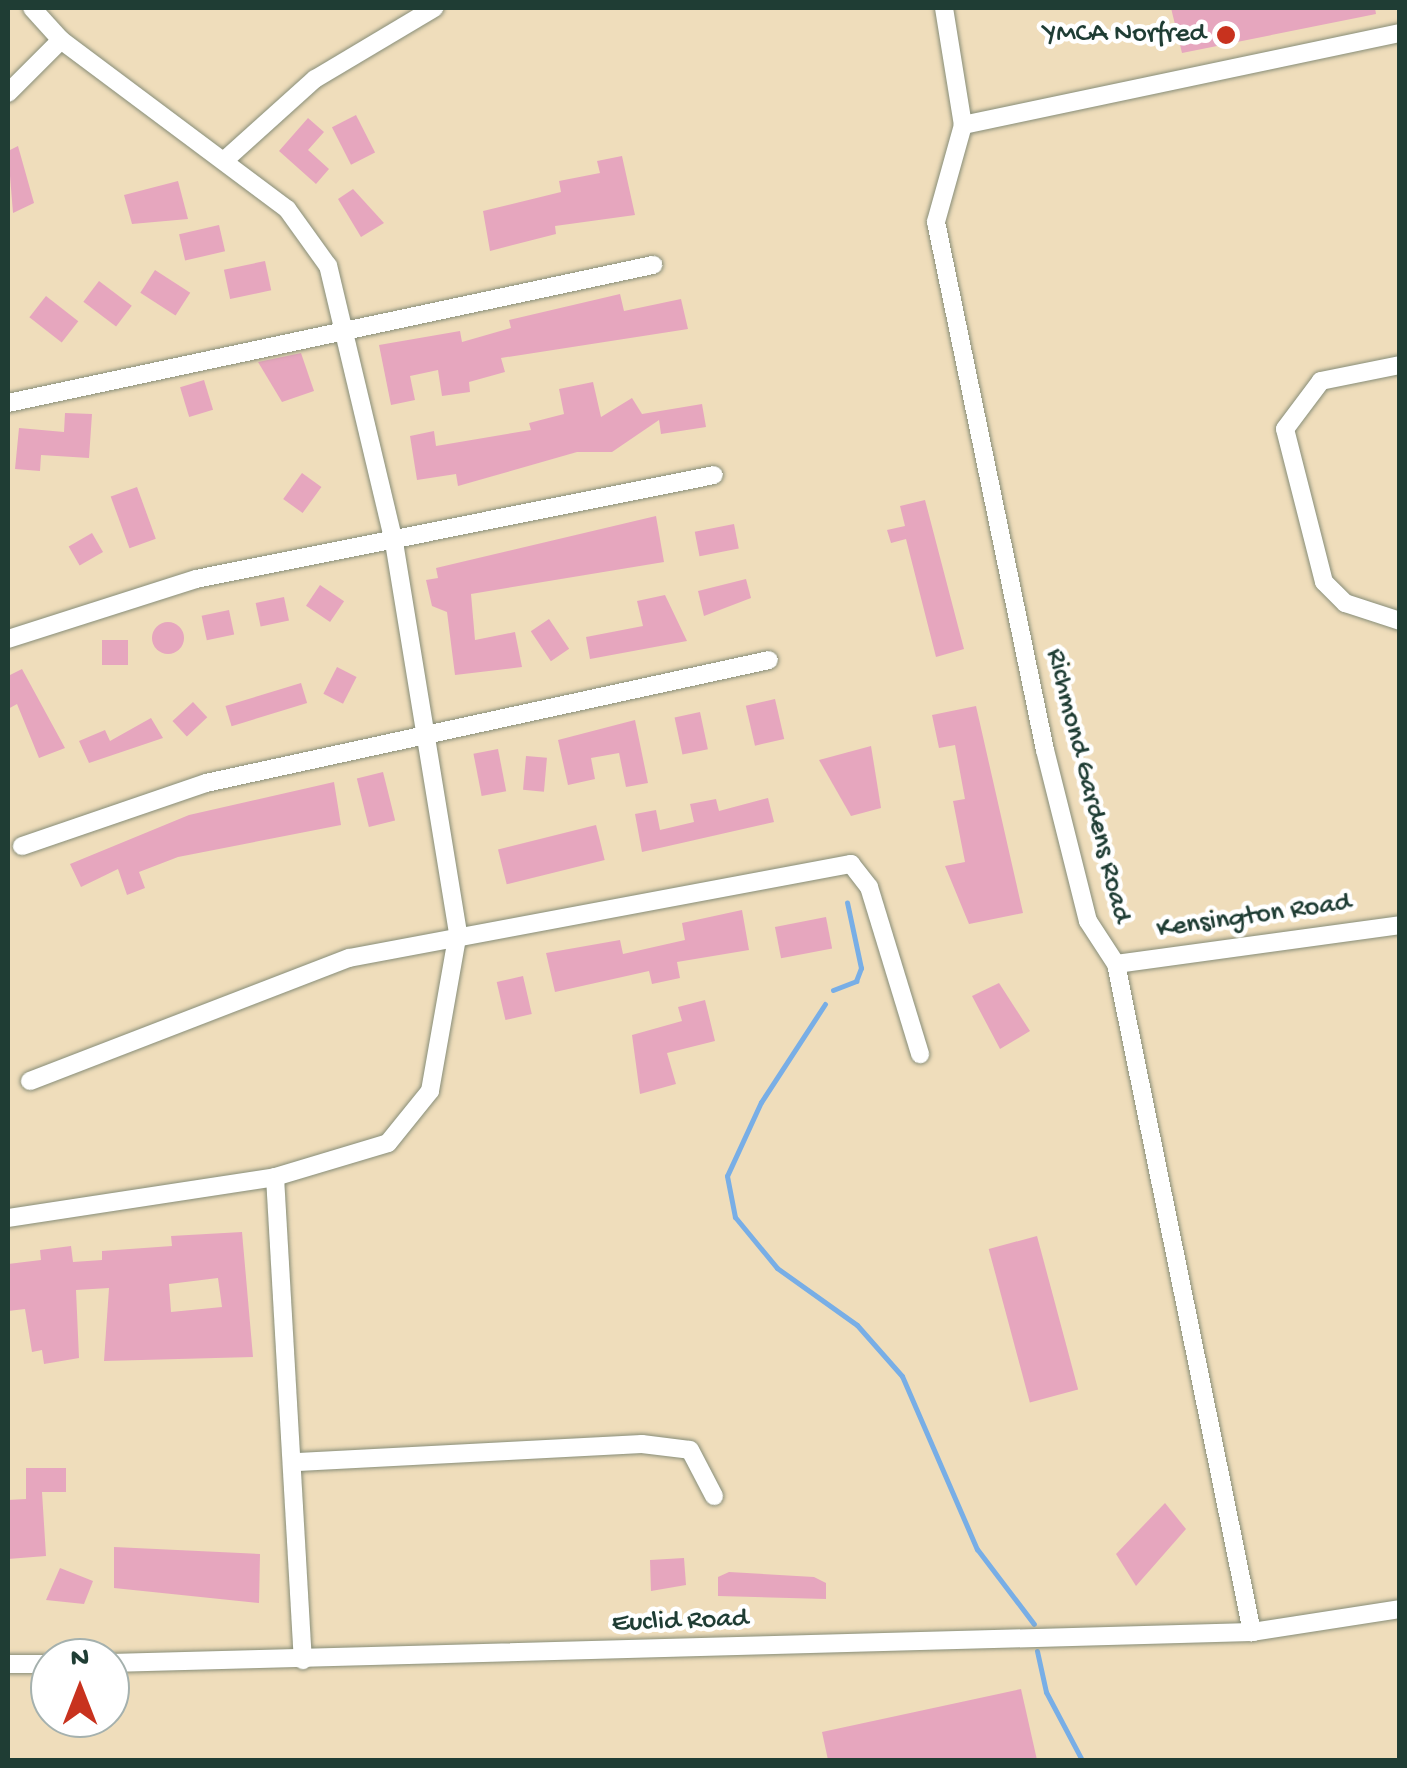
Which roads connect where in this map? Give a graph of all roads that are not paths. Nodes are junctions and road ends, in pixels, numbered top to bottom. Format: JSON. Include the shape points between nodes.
{"nodes":[{"id":1,"x":32,"y":8,"type":"edge"},
{"id":2,"x":434,"y":8,"type":"edge"},
{"id":3,"x":944,"y":8,"type":"edge"},
{"id":4,"x":1400,"y":33,"type":"edge"},
{"id":5,"x":60,"y":40,"type":"junction"},
{"id":6,"x":8,"y":92,"type":"edge"},
{"id":7,"x":962,"y":125,"type":"junction"},
{"id":8,"x":226,"y":159,"type":"junction"},
{"id":9,"x":652,"y":265,"type":"dead end"},
{"id":10,"x":348,"y":323,"type":"junction"},
{"id":11,"x":1400,"y":365,"type":"edge"},
{"id":12,"x":8,"y":404,"type":"edge"},
{"id":13,"x":714,"y":475,"type":"dead end"},
{"id":14,"x":393,"y":538,"type":"junction"},
{"id":15,"x":1400,"y":621,"type":"edge"},
{"id":16,"x":8,"y":639,"type":"edge"},
{"id":17,"x":769,"y":660,"type":"dead end"},
{"id":18,"x":427,"y":738,"type":"junction"},
{"id":19,"x":22,"y":846,"type":"dead end"},
{"id":20,"x":1400,"y":925,"type":"edge"},
{"id":21,"x":458,"y":932,"type":"junction"},
{"id":22,"x":1116,"y":964,"type":"junction"},
{"id":23,"x":920,"y":1054,"type":"dead end"},
{"id":24,"x":30,"y":1081,"type":"dead end"},
{"id":25,"x":276,"y":1177,"type":"junction"},
{"id":26,"x":8,"y":1218,"type":"edge"},
{"id":27,"x":298,"y":1462,"type":"junction"},
{"id":28,"x":714,"y":1496,"type":"dead end"},
{"id":29,"x":1400,"y":1609,"type":"edge"},
{"id":30,"x":1252,"y":1632,"type":"junction"},
{"id":31,"x":303,"y":1660,"type":"junction"},
{"id":32,"x":130,"y":1663,"type":"edge"}],
"edges":[{"from":1,"to":5,"type":"street"},
{"from":2,"to":8,"type":"street","via":[[315,79]]},
{"from":3,"to":7,"type":"street","name":"Richmond Gardens Road"},
{"from":4,"to":7,"type":"street"},
{"from":5,"to":6,"type":"street"},
{"from":5,"to":8,"type":"street"},
{"from":7,"to":22,"type":"street","name":"Richmond Gardens Road","via":[[936,222],[1045,750],[1088,920]]},
{"from":8,"to":10,"type":"street","via":[[299,222]]},
{"from":9,"to":10,"type":"street"},
{"from":10,"to":12,"type":"street"},
{"from":10,"to":14,"type":"street"},
{"from":11,"to":15,"type":"street","via":[[1320,381],[1286,429],[1324,582],[1346,604]]},
{"from":13,"to":14,"type":"street"},
{"from":14,"to":16,"type":"street","via":[[145,591]]},
{"from":14,"to":18,"type":"street"},
{"from":17,"to":18,"type":"street"},
{"from":18,"to":19,"type":"street","via":[[206,783]]},
{"from":18,"to":21,"type":"street"},
{"from":20,"to":22,"type":"street","name":"Kensington Road"},
{"from":21,"to":23,"type":"street","via":[[851,864],[870,887]]},
{"from":21,"to":24,"type":"street","via":[[348,958]]},
{"from":21,"to":25,"type":"street","via":[[442,1049],[415,1118],[369,1154]]},
{"from":22,"to":30,"type":"street","name":"Richmond Gardens Road"},
{"from":25,"to":26,"type":"street"},
{"from":25,"to":27,"type":"street"},
{"from":27,"to":28,"type":"street","via":[[642,1444],[690,1450]]},
{"from":27,"to":31,"type":"street"},
{"from":29,"to":30,"type":"street","name":"Euclid Road"},
{"from":30,"to":31,"type":"street","name":"Euclid Road"},
{"from":31,"to":32,"type":"street","name":"Euclid Road"}]}
